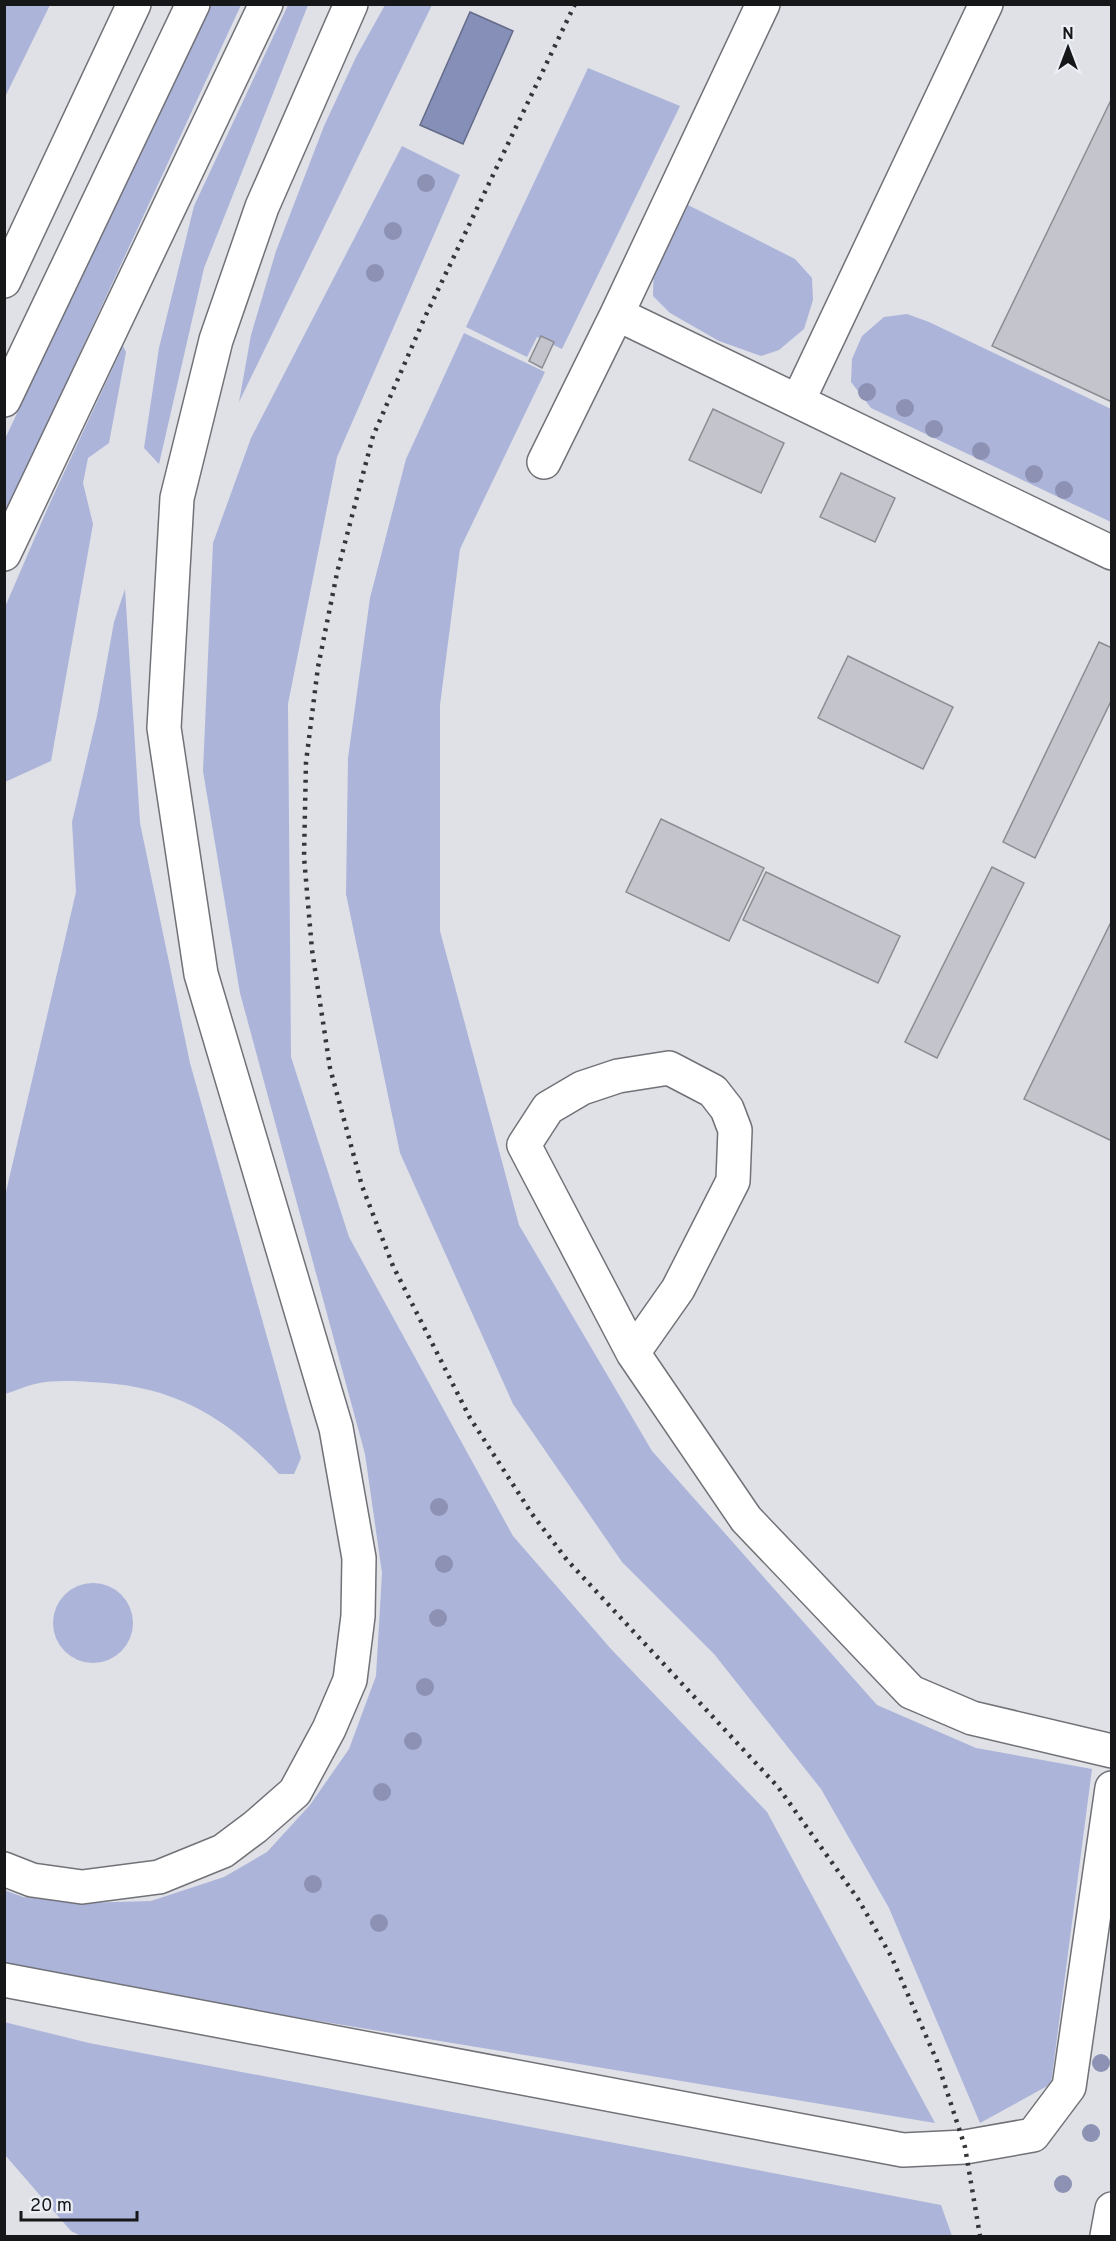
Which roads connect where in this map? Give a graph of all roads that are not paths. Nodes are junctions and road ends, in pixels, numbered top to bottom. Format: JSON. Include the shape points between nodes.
{"nodes":[{"id":1,"x":134,"y":4,"type":"edge"},
{"id":2,"x":193,"y":4,"type":"edge"},
{"id":3,"x":266,"y":4,"type":"edge"},
{"id":4,"x":351,"y":4,"type":"edge"},
{"id":5,"x":763,"y":4,"type":"edge"},
{"id":6,"x":986,"y":4,"type":"edge"},
{"id":7,"x":4,"y":281,"type":"edge"},
{"id":8,"x":617,"y":314,"type":"junction"},
{"id":9,"x":4,"y":400,"type":"edge"},
{"id":10,"x":798,"y":401,"type":"junction"},
{"id":11,"x":544,"y":462,"type":"dead end"},
{"id":12,"x":1112,"y":553,"type":"edge"},
{"id":13,"x":4,"y":554,"type":"edge"},
{"id":14,"x":633,"y":1353,"type":"junction"},
{"id":15,"x":1112,"y":1750,"type":"edge"},
{"id":16,"x":1112,"y":1788,"type":"edge"},
{"id":17,"x":4,"y":1869,"type":"edge"},
{"id":18,"x":4,"y":1980,"type":"edge"},
{"id":19,"x":1112,"y":2209,"type":"edge"},
{"id":20,"x":1107,"y":2236,"type":"edge"}],
"edges":[{"from":1,"to":7,"type":"street"},
{"from":2,"to":9,"type":"street"},
{"from":3,"to":13,"type":"street"},
{"from":4,"to":17,"type":"street","via":[[262,207],[216,340],[177,498],[164,728],[201,974],[336,1428],[359,1558],[358,1616],[350,1680],[295,1792],[223,1851],[159,1877],[82,1887],[32,1880]]},
{"from":5,"to":8,"type":"street"},
{"from":6,"to":10,"type":"street"},
{"from":8,"to":10,"type":"street"},
{"from":8,"to":11,"type":"street"},
{"from":10,"to":12,"type":"street"},
{"from":14,"to":14,"type":"street","via":[[678,1289],[732,1180],[735,1130],[727,1109],[713,1091],[669,1068],[618,1076],[582,1088],[548,1108],[525,1145]]},
{"from":14,"to":15,"type":"street","via":[[746,1519],[911,1692],[972,1718]]},
{"from":16,"to":18,"type":"street","via":[[1069,2087],[1033,2135],[965,2147],[903,2150]]},
{"from":19,"to":20,"type":"street"}]}
